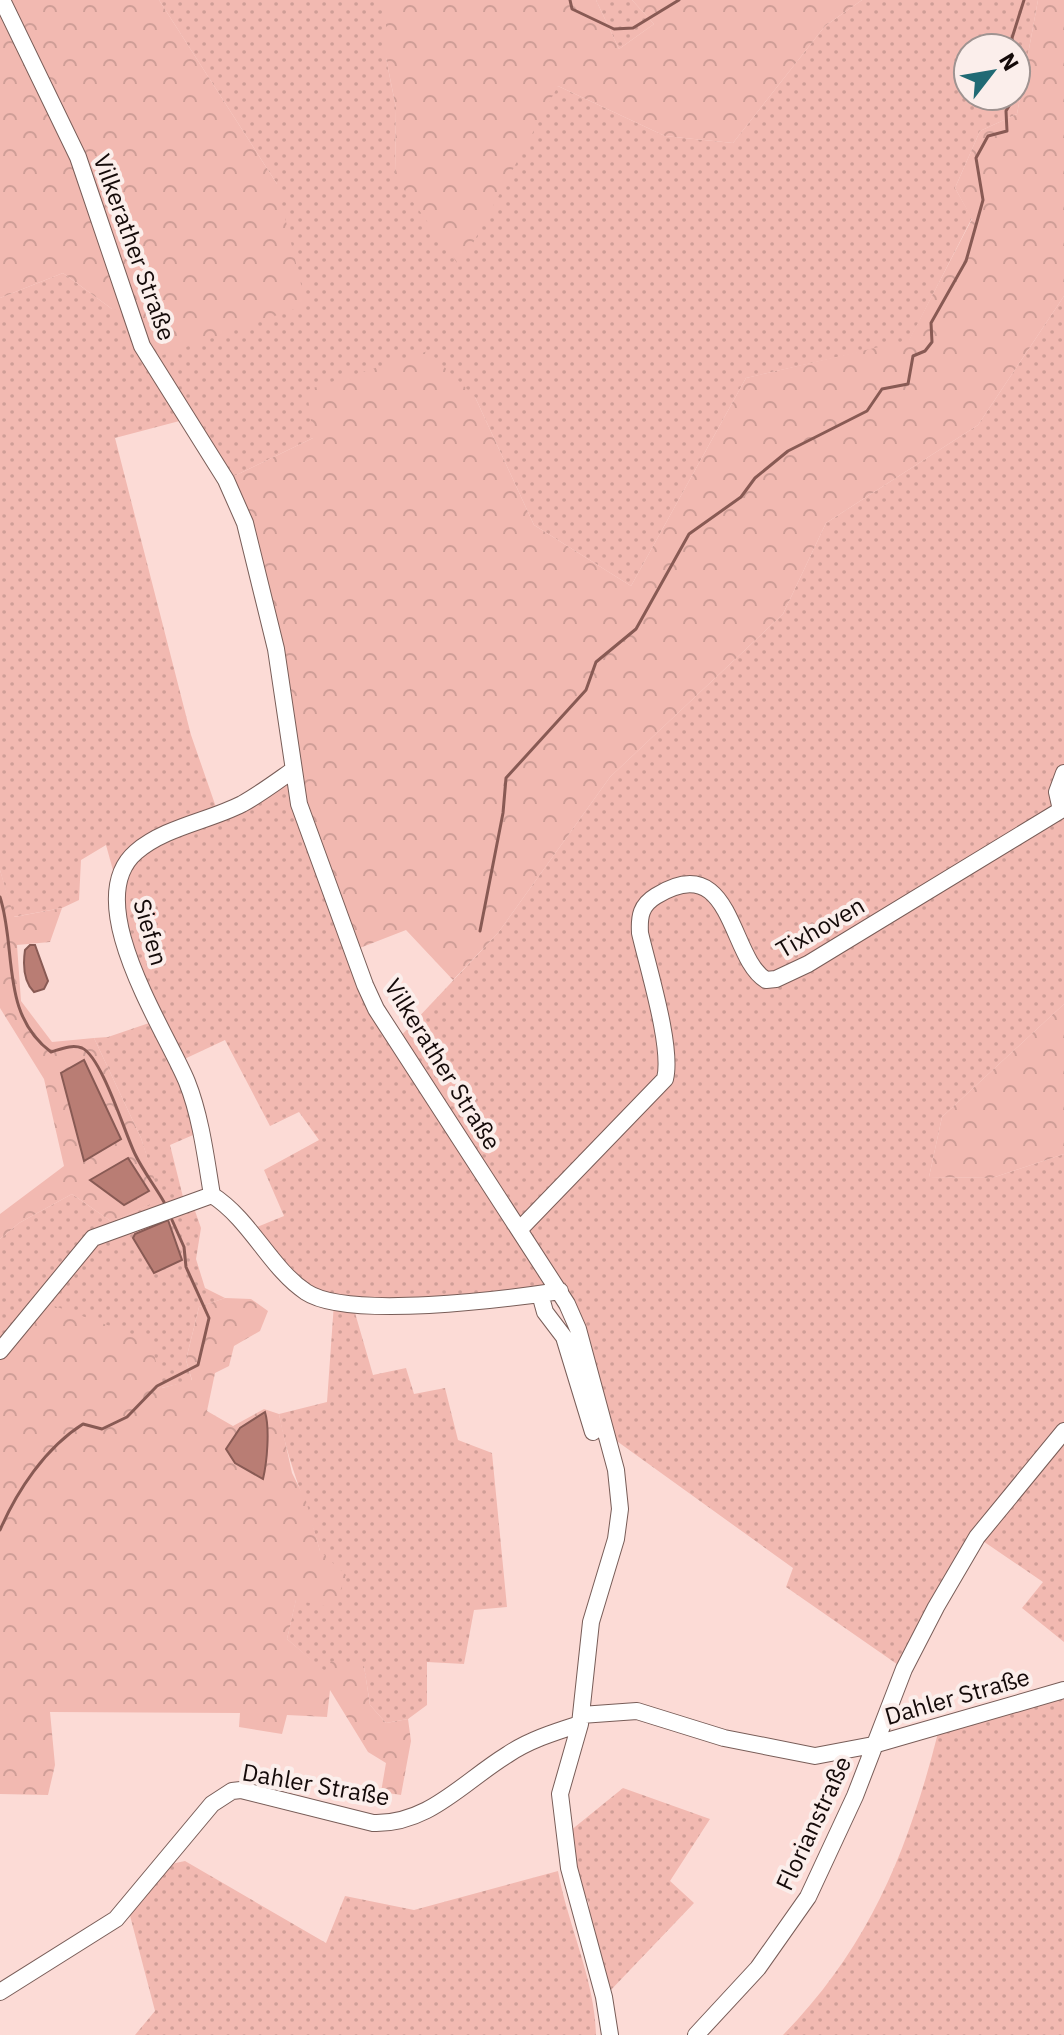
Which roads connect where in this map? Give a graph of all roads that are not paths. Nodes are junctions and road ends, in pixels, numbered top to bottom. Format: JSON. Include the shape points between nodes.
{"nodes":[{"id":1,"x":2,"y":0,"type":"edge"},
{"id":2,"x":293,"y":770,"type":"junction"},
{"id":3,"x":1064,"y":773,"type":"edge"},
{"id":4,"x":212,"y":1195,"type":"junction"},
{"id":5,"x":520,"y":1229,"type":"junction"},
{"id":6,"x":560,"y":1291,"type":"junction"},
{"id":7,"x":540,"y":1294,"type":"junction"},
{"id":8,"x":0,"y":1351,"type":"edge"},
{"id":9,"x":588,"y":1428,"type":"dead end"},
{"id":10,"x":1064,"y":1431,"type":"edge"},
{"id":11,"x":1064,"y":1690,"type":"edge"},
{"id":12,"x":581,"y":1719,"type":"junction"},
{"id":13,"x":873,"y":1745,"type":"junction"},
{"id":14,"x":0,"y":1992,"type":"edge"},
{"id":15,"x":610,"y":2035,"type":"edge"},
{"id":16,"x":696,"y":2035,"type":"edge"}],
"edges":[{"from":1,"to":2,"type":"street","name":"Vilkerather Straße","via":[[78,157],[142,346],[226,480],[245,523],[276,649]]},
{"from":2,"to":4,"type":"street","name":"Siefen","via":[[242,804],[145,846],[126,864],[116,888],[122,933],[155,1021],[188,1085]]},
{"from":2,"to":5,"type":"street","name":"Vilkerather Straße","via":[[305,827],[376,1009]]},
{"from":3,"to":5,"type":"street","name":"Tixhoven","via":[[1057,792],[1061,810],[776,979],[766,980],[754,969],[732,920],[711,894],[679,886],[653,897],[639,916],[640,933],[665,1048],[665,1079]]},
{"from":4,"to":7,"type":"street","via":[[234,1211],[305,1291],[334,1303],[371,1306]]},
{"from":4,"to":8,"type":"street","via":[[93,1238]]},
{"from":5,"to":6,"type":"street","name":"Vilkerather Straße"},
{"from":6,"to":7,"type":"street"},
{"from":6,"to":12,"type":"street","name":"Vilkerather Straße","via":[[578,1329],[619,1492],[616,1539],[591,1622]]},
{"from":7,"to":9,"type":"street","via":[[545,1312],[564,1337]]},
{"from":10,"to":13,"type":"street","name":"Florianstraße","via":[[977,1537],[904,1669]]},
{"from":11,"to":13,"type":"street","name":"Dahler Straße"},
{"from":12,"to":13,"type":"street","name":"Dahler Straße","via":[[637,1711],[724,1738],[815,1756]]},
{"from":12,"to":14,"type":"street","name":"Dahler Straße","via":[[531,1741],[437,1806],[391,1824],[232,1791],[212,1804],[116,1919]]},
{"from":12,"to":15,"type":"street","name":"Vilkerather Straße","via":[[560,1785],[563,1837]]},
{"from":13,"to":16,"type":"street","name":"Florianstraße","via":[[808,1897],[758,1968]]}]}
